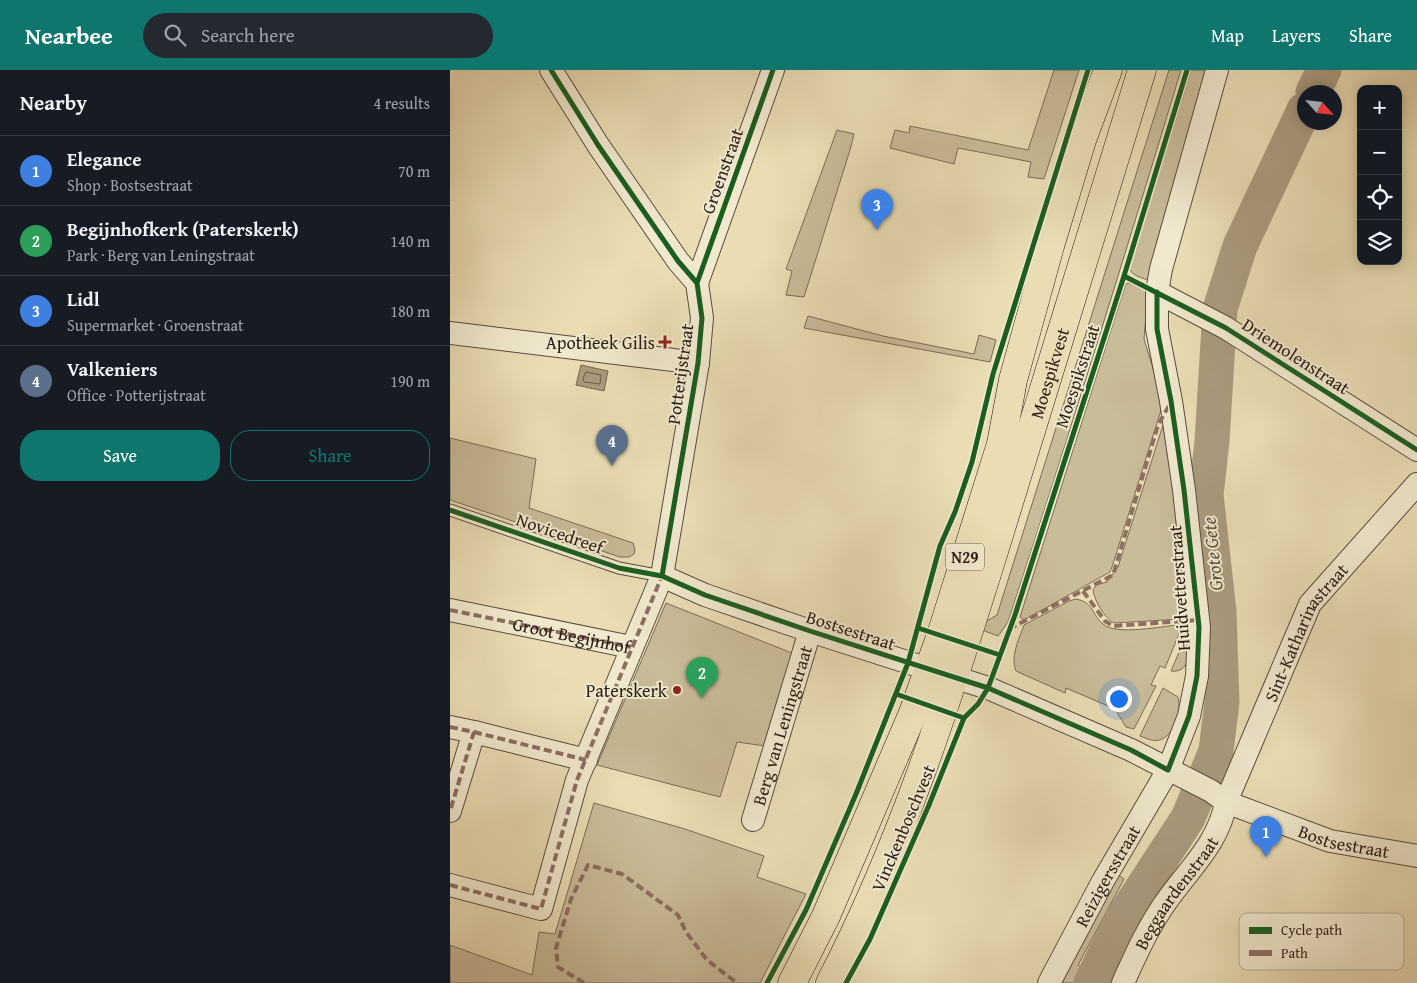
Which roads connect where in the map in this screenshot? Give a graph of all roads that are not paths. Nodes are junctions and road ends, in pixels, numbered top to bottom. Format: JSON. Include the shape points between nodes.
{"nodes":[{"id":1,"x":551,"y":70,"type":"edge"},
{"id":2,"x":774,"y":70,"type":"edge"},
{"id":3,"x":1108,"y":70,"type":"edge"},
{"id":4,"x":1142,"y":70,"type":"edge"},
{"id":5,"x":1217,"y":70,"type":"edge"},
{"id":6,"x":697,"y":283,"type":"junction"},
{"id":7,"x":1157,"y":292,"type":"junction"},
{"id":8,"x":450,"y":333,"type":"edge"},
{"id":9,"x":698,"y":363,"type":"junction"},
{"id":10,"x":1417,"y":450,"type":"edge"},
{"id":11,"x":1417,"y":484,"type":"edge"},
{"id":12,"x":450,"y":510,"type":"edge"},
{"id":13,"x":662,"y":576,"type":"junction"},
{"id":14,"x":450,"y":610,"type":"edge"},
{"id":15,"x":810,"y":631,"type":"junction"},
{"id":16,"x":631,"y":647,"type":"junction"},
{"id":17,"x":941,"y":673,"type":"junction"},
{"id":18,"x":450,"y":727,"type":"edge"},
{"id":19,"x":474,"y":732,"type":"junction"},
{"id":20,"x":586,"y":760,"type":"junction"},
{"id":21,"x":1168,"y":770,"type":"junction"},
{"id":22,"x":1211,"y":792,"type":"junction"},
{"id":23,"x":450,"y":811,"type":"edge"},
{"id":24,"x":753,"y":820,"type":"dead end"},
{"id":25,"x":1417,"y":856,"type":"edge"},
{"id":26,"x":450,"y":885,"type":"edge"},
{"id":27,"x":792,"y":983,"type":"edge"},
{"id":28,"x":830,"y":983,"type":"edge"},
{"id":29,"x":1049,"y":983,"type":"edge"},
{"id":30,"x":1123,"y":983,"type":"edge"}],
"edges":[{"from":1,"to":6,"type":"street","via":[[603,153],[678,261]]},
{"from":2,"to":6,"type":"street","name":"Groenstraat"},
{"from":3,"to":17,"type":"main road","name":"Moespikvest","number":"N29","via":[[1082,140],[1012,380],[1001,444],[943,630]]},
{"from":4,"to":17,"type":"main road","name":"Moespikvest","number":"N29","via":[[1040,404]]},
{"from":5,"to":7,"type":"street"},
{"from":6,"to":9,"type":"street","name":"Potterijstraat","via":[[702,318]]},
{"from":7,"to":10,"type":"street","name":"Driemolenstraat","via":[[1219,325]]},
{"from":7,"to":21,"type":"street","name":"Huidvetterstraat","via":[[1157,328],[1184,490],[1199,627],[1197,676],[1188,716]]},
{"from":8,"to":9,"type":"street"},
{"from":9,"to":13,"type":"street","name":"Potterijstraat"},
{"from":11,"to":22,"type":"street","name":"Sint-Katharinastraat","via":[[1310,604]]},
{"from":12,"to":13,"type":"lane","name":"Novicedreef","via":[[619,568]]},
{"from":13,"to":15,"type":"street","name":"Bostsestraat","via":[[705,595]]},
{"from":13,"to":16,"type":"street","name":"Potterijstraat"},
{"from":14,"to":16,"type":"street","name":"Groot Begijnhof"},
{"from":15,"to":17,"type":"street","name":"Bostsestraat"},
{"from":15,"to":24,"type":"street","name":"Berg van Leningstraat"},
{"from":16,"to":20,"type":"street","name":"Groot Begijnhof"},
{"from":17,"to":21,"type":"street","name":"Bostsestraat","via":[[988,688],[1131,750]]},
{"from":17,"to":27,"type":"main road","name":"Vinckenboschvest","number":"N29","via":[[913,713],[830,907]]},
{"from":17,"to":28,"type":"main road","name":"Vinckenboschvest","number":"N29","via":[[939,724],[856,934]]},
{"from":18,"to":19,"type":"street"},
{"from":19,"to":20,"type":"street"},
{"from":19,"to":23,"type":"street"},
{"from":20,"to":26,"type":"street","name":"Groot Begijnhof","via":[[577,780],[541,909]]},
{"from":21,"to":22,"type":"street","name":"Bostsestraat"},
{"from":21,"to":29,"type":"street","name":"Reizigersstraat","via":[[1103,881]]},
{"from":22,"to":25,"type":"street","name":"Bostsestraat","via":[[1330,841]]},
{"from":22,"to":30,"type":"street","name":"Beggaardenstraat","via":[[1224,817],[1212,842],[1167,900],[1143,939]]}]}
